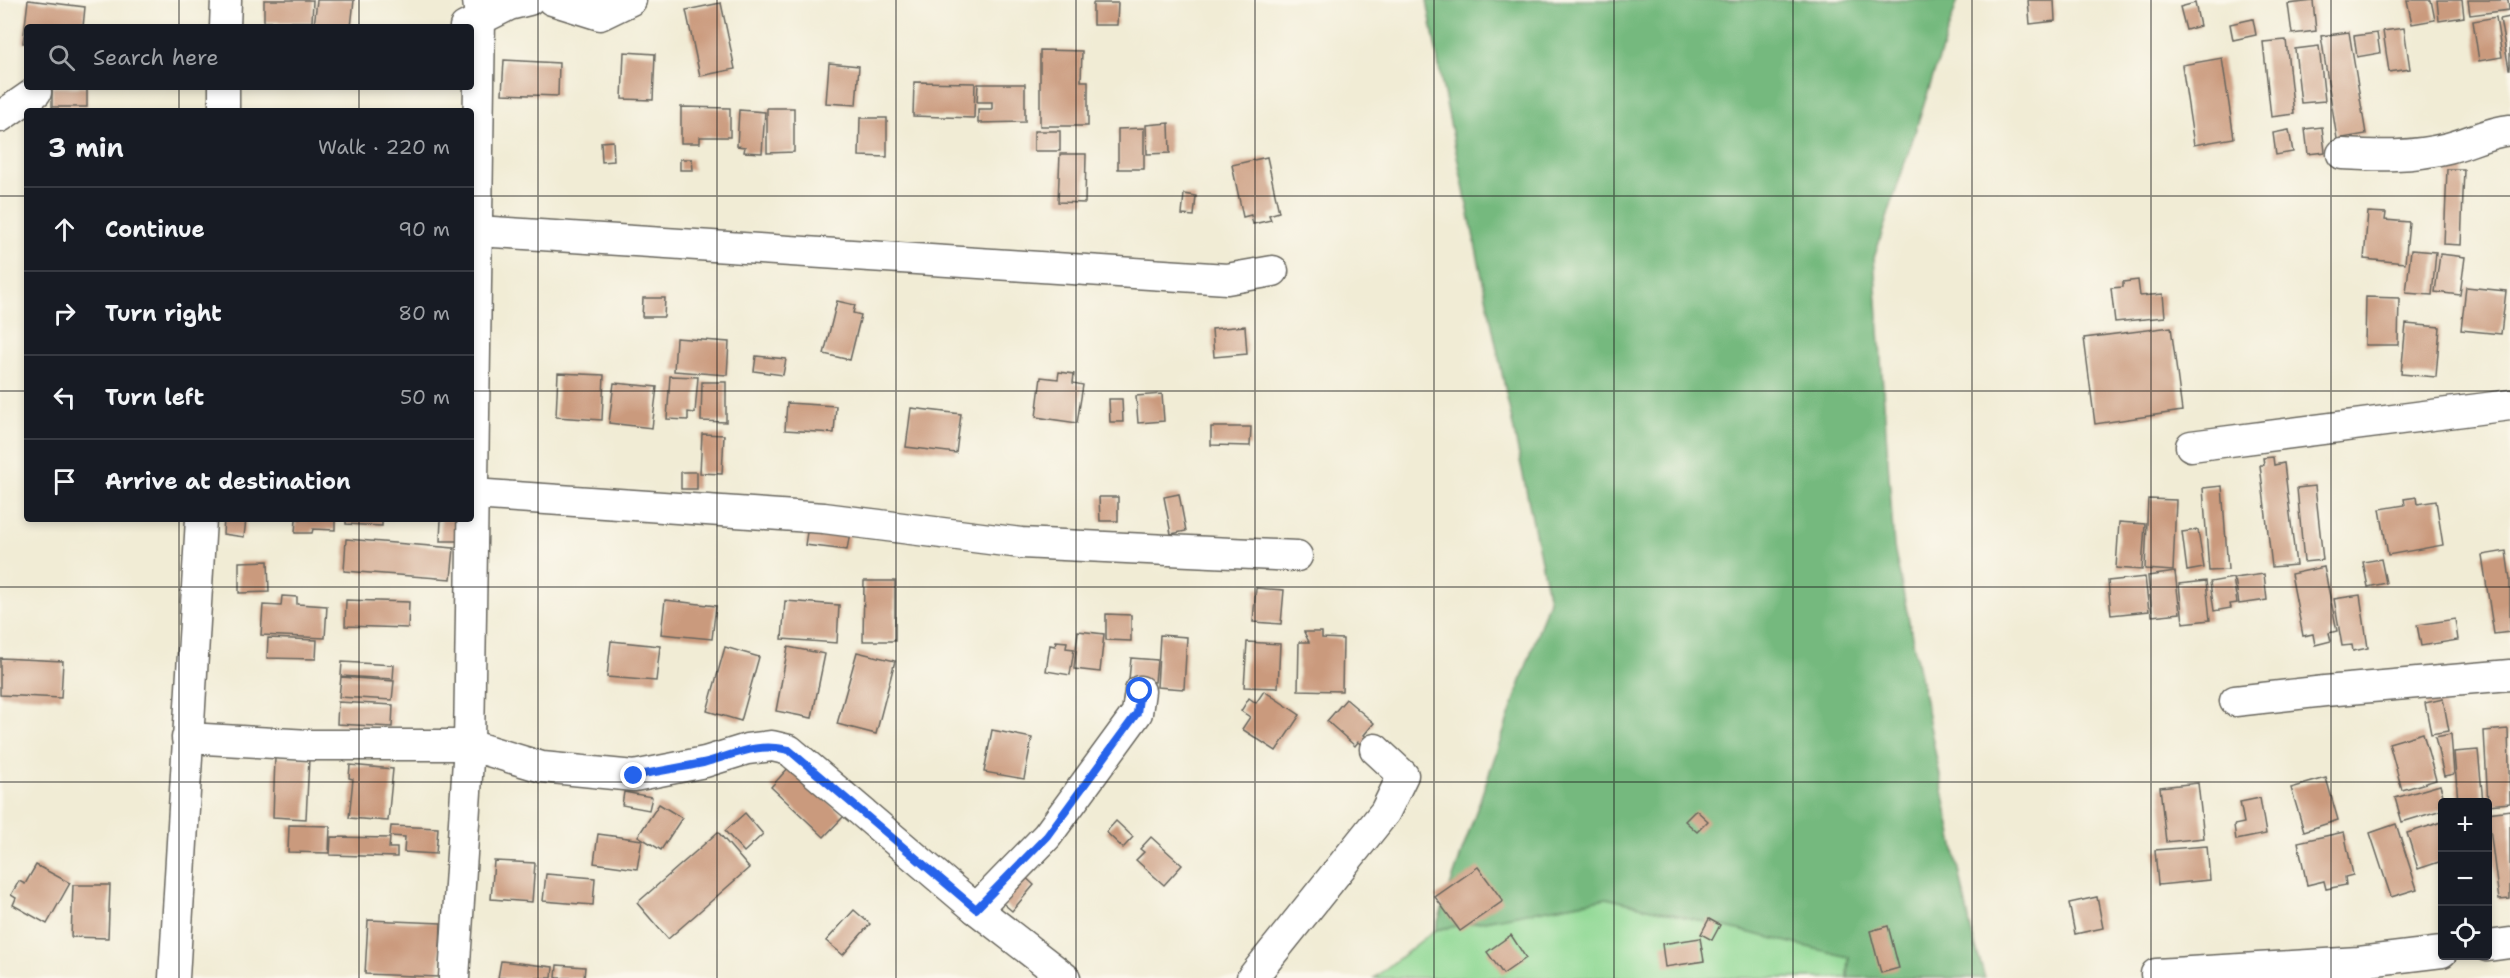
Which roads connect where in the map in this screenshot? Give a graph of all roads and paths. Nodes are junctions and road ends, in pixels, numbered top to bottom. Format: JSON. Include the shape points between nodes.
{"nodes":[{"id":1,"x":226,"y":0,"type":"edge"},
{"id":2,"x":529,"y":0,"type":"edge"},
{"id":3,"x":552,"y":0,"type":"edge"},
{"id":4,"x":631,"y":0,"type":"edge"},
{"id":5,"x":474,"y":15,"type":"edge"},
{"id":6,"x":225,"y":24,"type":"edge"},
{"id":7,"x":224,"y":90,"type":"edge"},
{"id":8,"x":36,"y":93,"type":"dead end"},
{"id":9,"x":224,"y":108,"type":"edge"},
{"id":10,"x":0,"y":117,"type":"edge"},
{"id":11,"x":2510,"y":130,"type":"edge"},
{"id":12,"x":2342,"y":154,"type":"dead end"},
{"id":13,"x":477,"y":231,"type":"junction"},
{"id":14,"x":1274,"y":272,"type":"dead end"},
{"id":15,"x":2510,"y":405,"type":"edge"},
{"id":16,"x":474,"y":428,"type":"edge"},
{"id":17,"x":2191,"y":446,"type":"dead end"},
{"id":18,"x":474,"y":494,"type":"edge"},
{"id":19,"x":201,"y":522,"type":"edge"},
{"id":20,"x":473,"y":522,"type":"edge"},
{"id":21,"x":1298,"y":556,"type":"dead end"},
{"id":22,"x":2510,"y":675,"type":"edge"},
{"id":23,"x":1140,"y":691,"type":"dead end"},
{"id":24,"x":2235,"y":701,"type":"dead end"},
{"id":25,"x":186,"y":738,"type":"junction"},
{"id":26,"x":469,"y":745,"type":"junction"},
{"id":27,"x":1375,"y":749,"type":"dead end"},
{"id":28,"x":976,"y":909,"type":"junction"},
{"id":29,"x":2510,"y":943,"type":"edge"},
{"id":30,"x":2492,"y":945,"type":"edge"},
{"id":31,"x":2438,"y":952,"type":"edge"},
{"id":32,"x":2156,"y":974,"type":"dead end"},
{"id":33,"x":174,"y":978,"type":"edge"},
{"id":34,"x":454,"y":978,"type":"edge"},
{"id":35,"x":1065,"y":978,"type":"edge"},
{"id":36,"x":1252,"y":978,"type":"edge"}],
"edges":[{"from":1,"to":6,"type":"street"},
{"from":2,"to":5,"type":"street"},
{"from":3,"to":4,"type":"street","via":[[600,15]]},
{"from":5,"to":13,"type":"street"},
{"from":7,"to":9,"type":"street"},
{"from":8,"to":10,"type":"street"},
{"from":11,"to":12,"type":"street","via":[[2421,154]]},
{"from":13,"to":14,"type":"street","via":[[1227,279]]},
{"from":13,"to":16,"type":"street"},
{"from":15,"to":17,"type":"street"},
{"from":18,"to":21,"type":"street","via":[[824,518],[1021,543]]},
{"from":19,"to":25,"type":"street"},
{"from":20,"to":26,"type":"street"},
{"from":22,"to":24,"type":"street"},
{"from":23,"to":28,"type":"street","via":[[1137,713],[1047,836]]},
{"from":25,"to":26,"type":"street","via":[[310,745]]},
{"from":25,"to":33,"type":"street"},
{"from":26,"to":28,"type":"street","via":[[542,768],[634,776],[747,749],[772,746],[789,750]]},
{"from":26,"to":34,"type":"street"},
{"from":27,"to":36,"type":"street","via":[[1403,775],[1399,787],[1385,812]]},
{"from":28,"to":35,"type":"street"},
{"from":29,"to":30,"type":"street"},
{"from":31,"to":32,"type":"street","via":[[2359,962]]}]}
